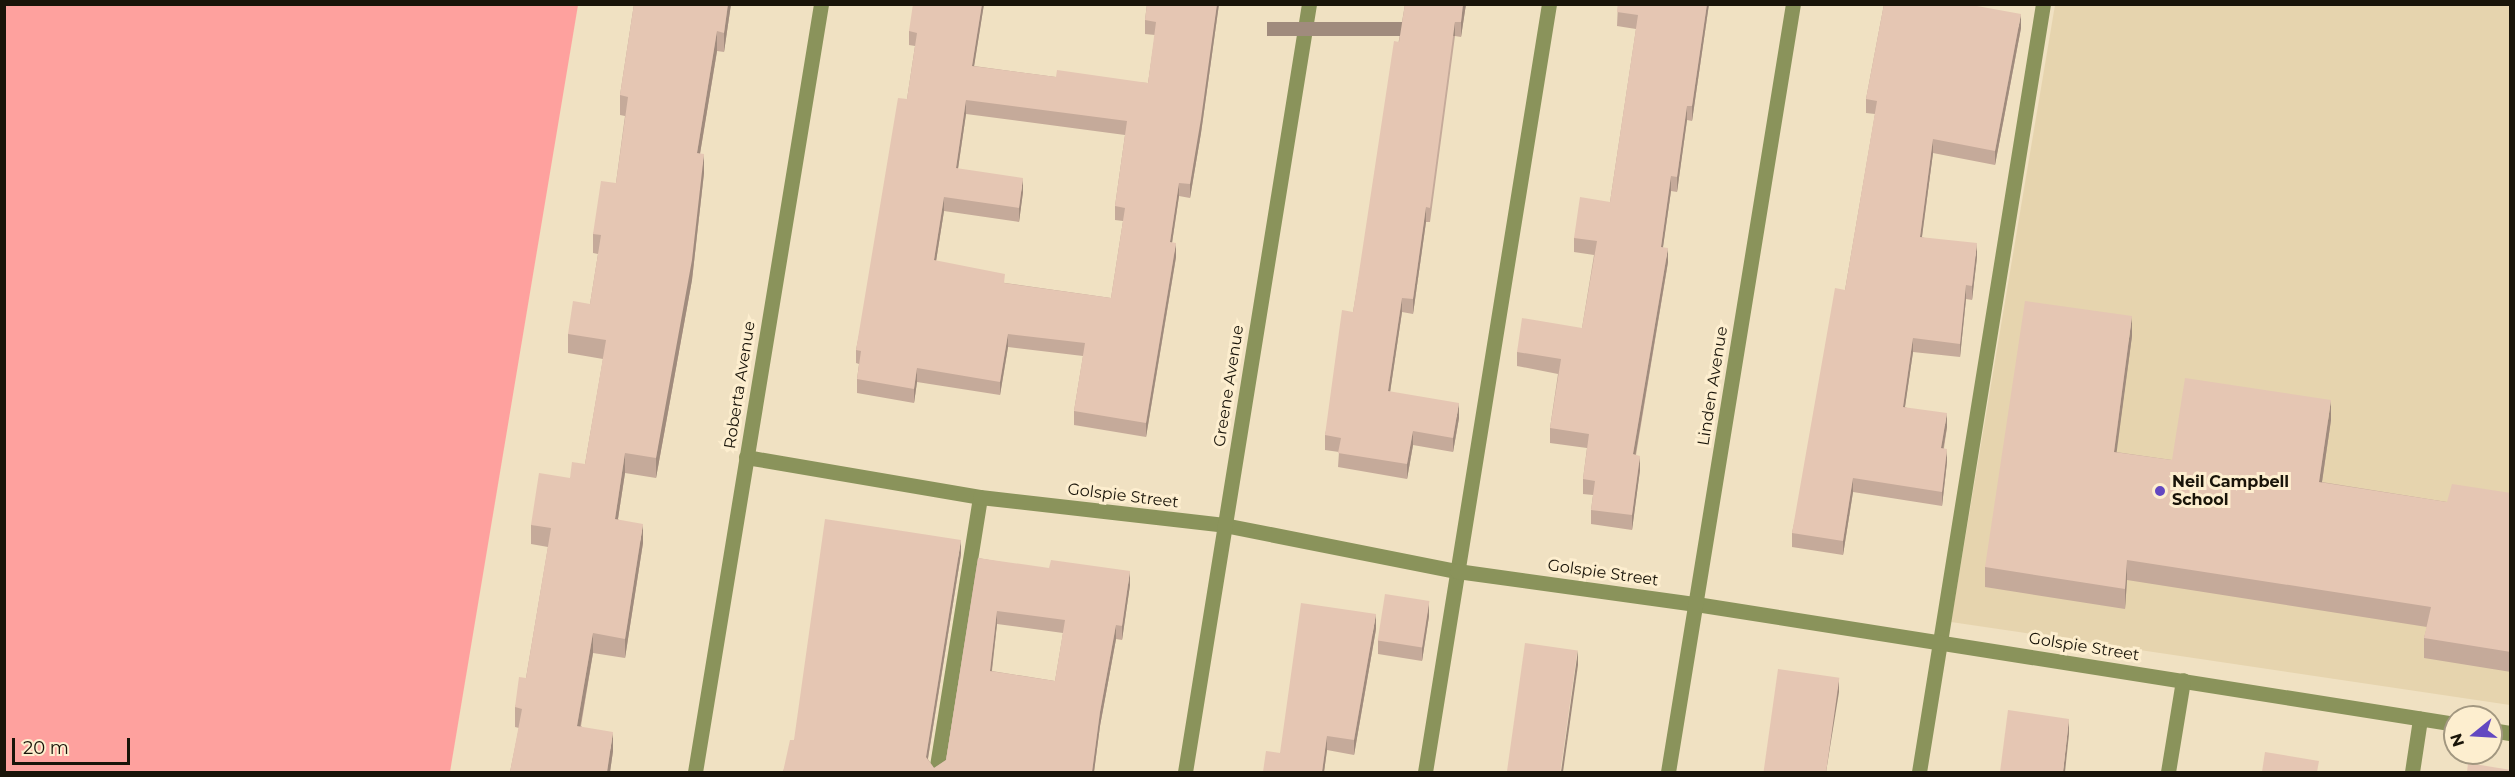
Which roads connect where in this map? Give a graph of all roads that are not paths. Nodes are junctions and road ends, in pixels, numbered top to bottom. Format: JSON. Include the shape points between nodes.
{"nodes":[{"id":1,"x":821,"y":4,"type":"edge"},
{"id":2,"x":1309,"y":4,"type":"edge"},
{"id":3,"x":1549,"y":4,"type":"edge"},
{"id":4,"x":1793,"y":4,"type":"edge"},
{"id":5,"x":2043,"y":4,"type":"edge"},
{"id":6,"x":746,"y":457,"type":"junction"},
{"id":7,"x":980,"y":497,"type":"junction"},
{"id":8,"x":1224,"y":525,"type":"junction"},
{"id":9,"x":1457,"y":571,"type":"junction"},
{"id":10,"x":1696,"y":604,"type":"junction"},
{"id":11,"x":1940,"y":643,"type":"junction"},
{"id":12,"x":2183,"y":680,"type":"junction"},
{"id":13,"x":2420,"y":719,"type":"junction"},
{"id":14,"x":2443,"y":722,"type":"edge"},
{"id":15,"x":695,"y":772,"type":"edge"},
{"id":16,"x":936,"y":772,"type":"edge"},
{"id":17,"x":1185,"y":772,"type":"edge"},
{"id":18,"x":1425,"y":772,"type":"edge"},
{"id":19,"x":1668,"y":772,"type":"edge"},
{"id":20,"x":1919,"y":772,"type":"edge"},
{"id":21,"x":2168,"y":772,"type":"edge"},
{"id":22,"x":2412,"y":772,"type":"edge"}],
"edges":[{"from":1,"to":6,"type":"street","name":"Roberta Avenue"},
{"from":2,"to":8,"type":"street","name":"Greene Avenue"},
{"from":3,"to":9,"type":"street"},
{"from":4,"to":10,"type":"street","name":"Linden Avenue"},
{"from":5,"to":11,"type":"street"},
{"from":6,"to":7,"type":"street","name":"Golspie Street"},
{"from":6,"to":15,"type":"street","name":"Roberta Avenue"},
{"from":7,"to":8,"type":"street","name":"Golspie Street"},
{"from":7,"to":16,"type":"street"},
{"from":8,"to":9,"type":"street","name":"Golspie Street"},
{"from":8,"to":17,"type":"street","name":"Greene Avenue"},
{"from":9,"to":10,"type":"street","name":"Golspie Street"},
{"from":9,"to":18,"type":"street"},
{"from":10,"to":11,"type":"street","name":"Golspie Street"},
{"from":10,"to":19,"type":"street","name":"Linden Avenue"},
{"from":11,"to":12,"type":"street","name":"Golspie Street"},
{"from":11,"to":20,"type":"street"},
{"from":12,"to":13,"type":"street","name":"Golspie Street"},
{"from":12,"to":21,"type":"street"},
{"from":13,"to":14,"type":"street","name":"Golspie Street"},
{"from":13,"to":22,"type":"street"}]}
